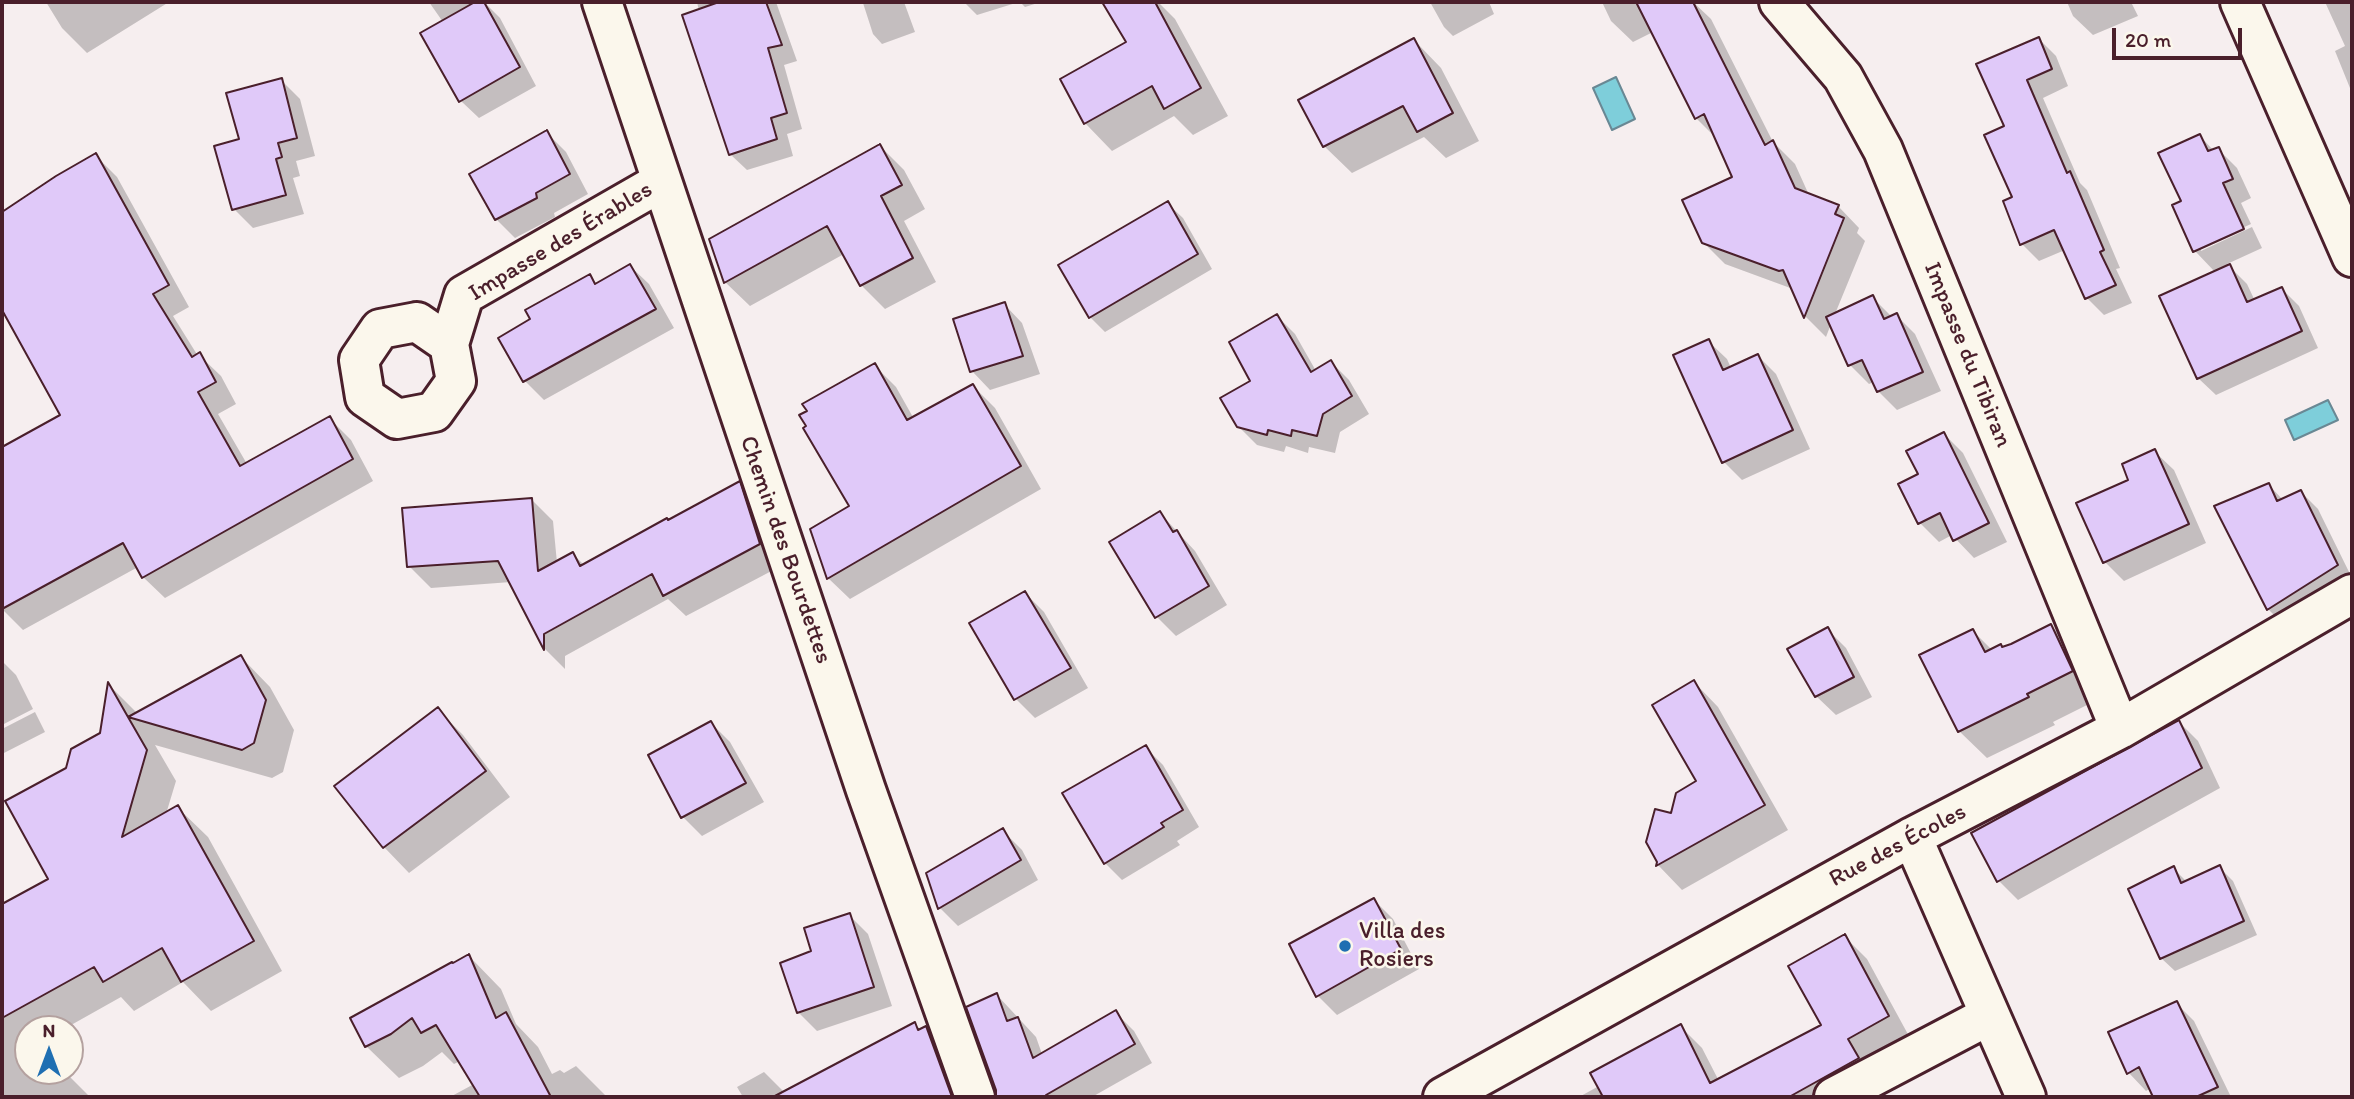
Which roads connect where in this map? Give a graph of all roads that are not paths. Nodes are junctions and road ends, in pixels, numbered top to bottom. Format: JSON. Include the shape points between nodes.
{"nodes":[{"id":1,"x":601,"y":2,"type":"edge"},
{"id":2,"x":1779,"y":2,"type":"edge"},
{"id":3,"x":2240,"y":2,"type":"edge"},
{"id":4,"x":661,"y":182,"type":"junction"},
{"id":5,"x":2352,"y":257,"type":"edge"},
{"id":6,"x":449,"y":344,"type":"dead end"},
{"id":7,"x":2352,"y":594,"type":"edge"},
{"id":8,"x":2120,"y":729,"type":"junction"},
{"id":9,"x":1912,"y":837,"type":"junction"},
{"id":10,"x":1990,"y":1015,"type":"junction"},
{"id":11,"x":975,"y":1097,"type":"edge"},
{"id":12,"x":1443,"y":1097,"type":"edge"},
{"id":13,"x":1834,"y":1097,"type":"edge"},
{"id":14,"x":2026,"y":1097,"type":"edge"}],
"edges":[{"from":1,"to":4,"type":"street","name":"Chemin des Bourdettes"},
{"from":2,"to":8,"type":"street","name":"Impasse du Tibiran","via":[[1843,78],[1883,150]]},
{"from":3,"to":5,"type":"street"},
{"from":4,"to":6,"type":"street","name":"Impasse des Érables","via":[[464,295]]},
{"from":4,"to":11,"type":"street","name":"Chemin des Bourdettes"},
{"from":7,"to":8,"type":"street","name":"Rue des Écoles"},
{"from":8,"to":9,"type":"street","name":"Rue des Écoles"},
{"from":9,"to":10,"type":"street"},
{"from":9,"to":12,"type":"street","name":"Rue des Écoles"},
{"from":10,"to":13,"type":"street"},
{"from":10,"to":14,"type":"street"}]}
